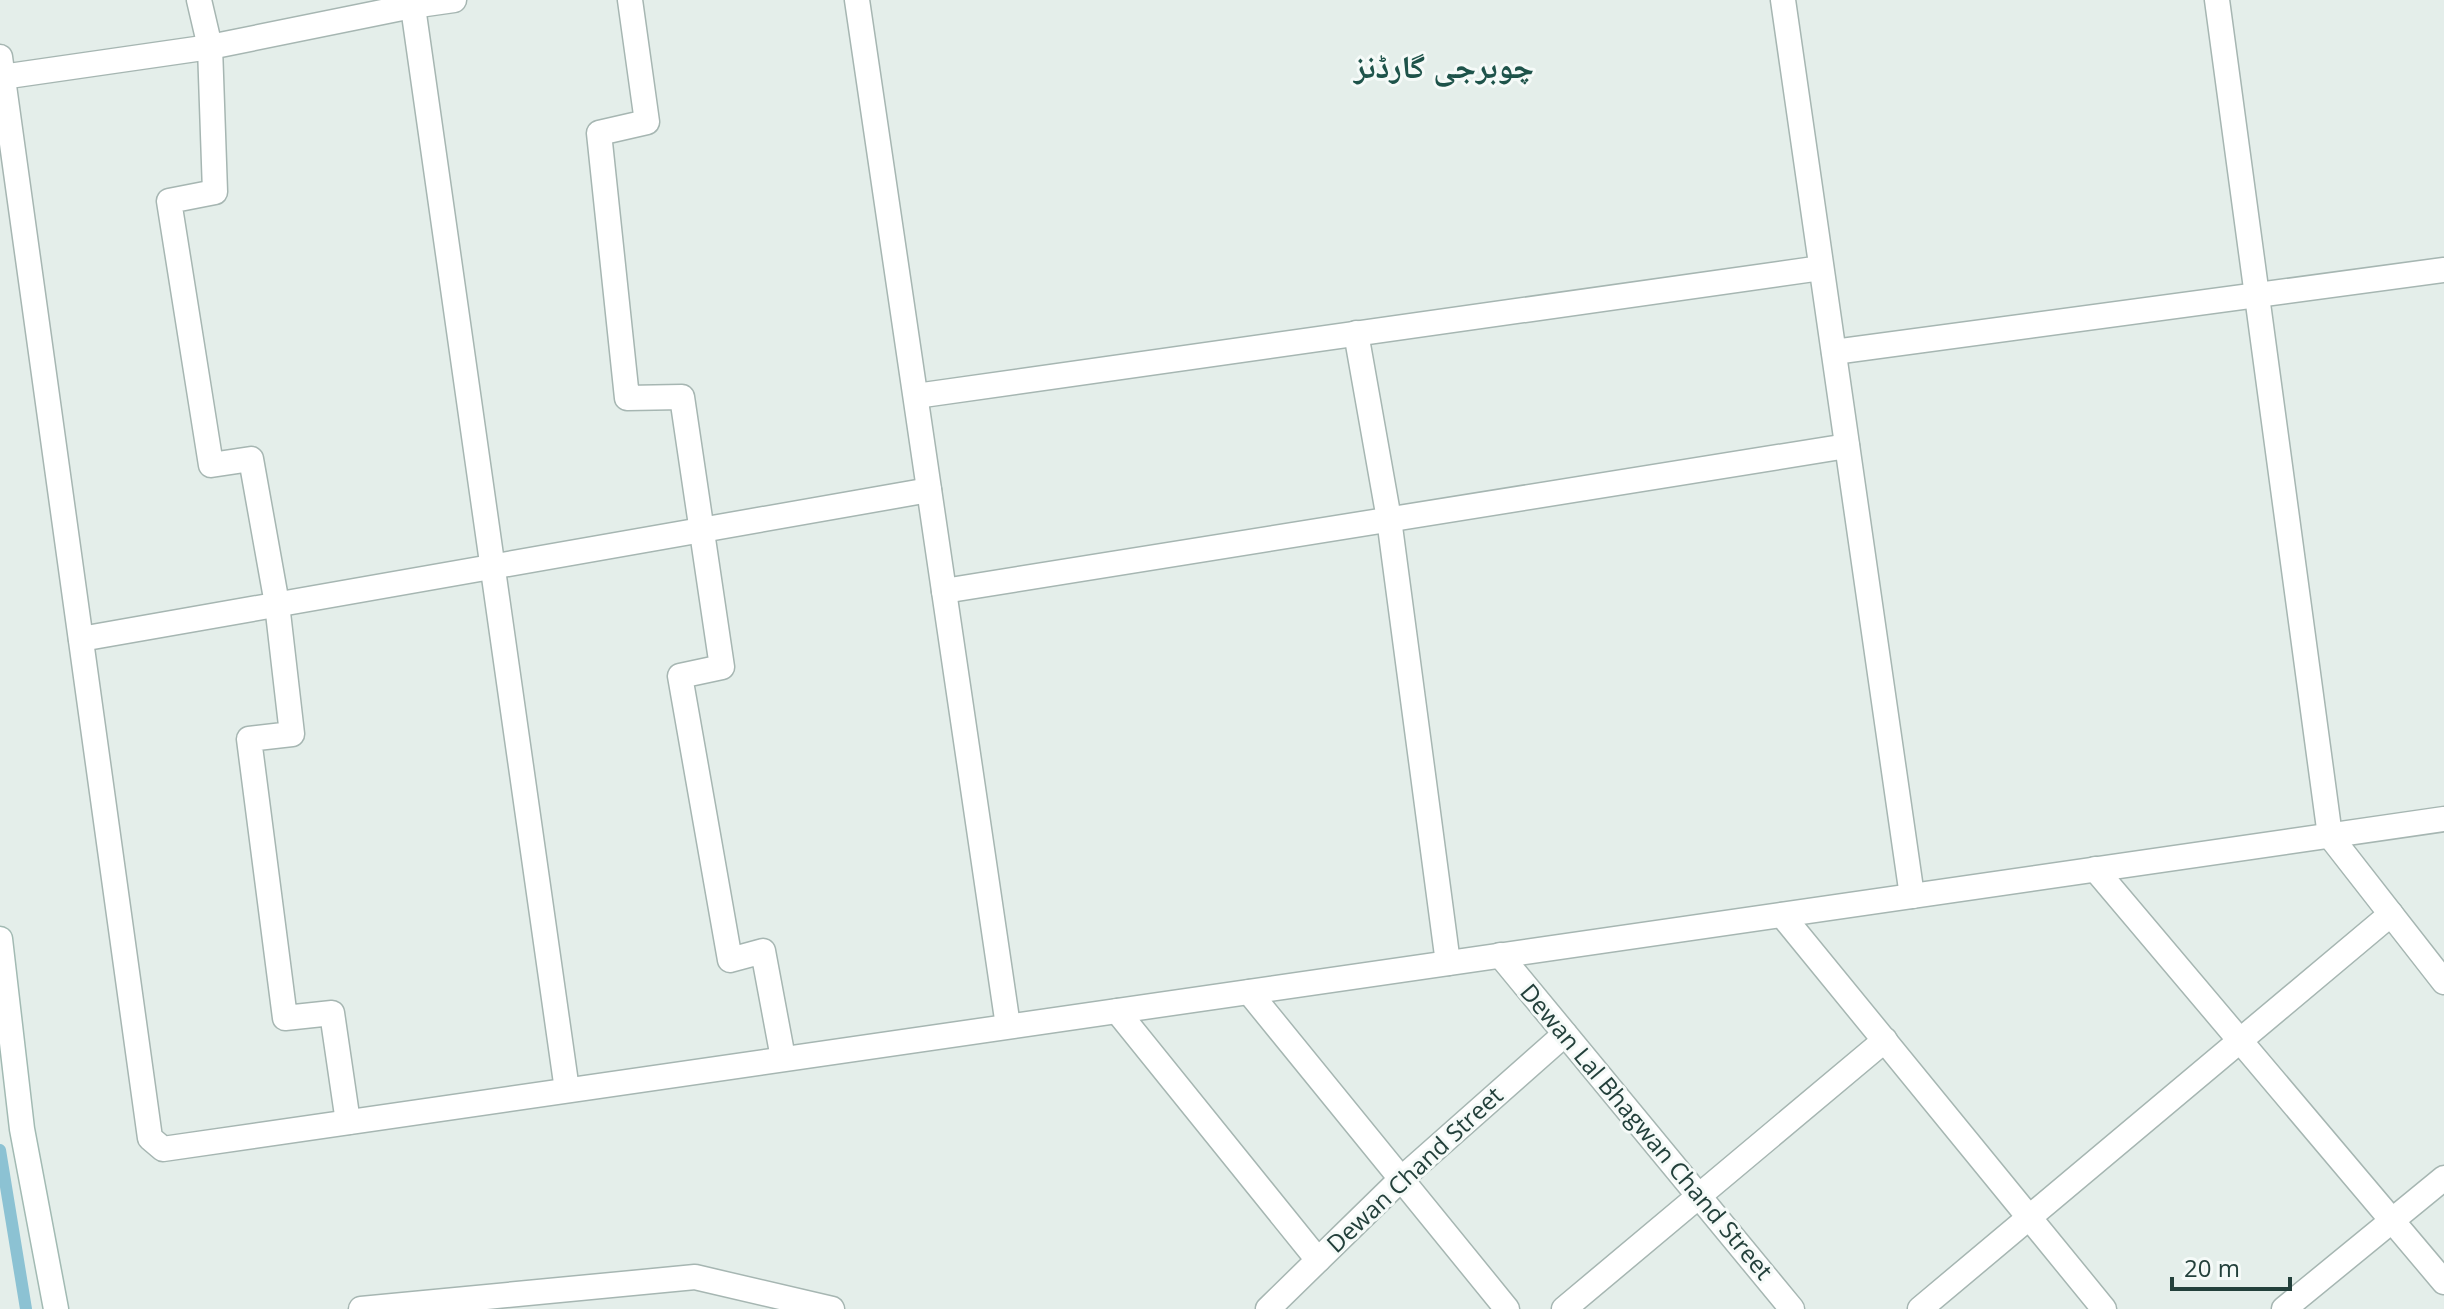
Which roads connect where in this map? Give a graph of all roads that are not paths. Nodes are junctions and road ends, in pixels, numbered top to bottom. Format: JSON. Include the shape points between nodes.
{"nodes":[{"id":1,"x":199,"y":0,"type":"edge"},
{"id":2,"x":454,"y":0,"type":"edge"},
{"id":3,"x":630,"y":0,"type":"edge"},
{"id":4,"x":857,"y":0,"type":"edge"},
{"id":5,"x":1783,"y":0,"type":"edge"},
{"id":6,"x":2217,"y":0,"type":"edge"},
{"id":7,"x":412,"y":3,"type":"edge"},
{"id":8,"x":210,"y":47,"type":"junction"},
{"id":9,"x":1,"y":67,"type":"edge"},
{"id":10,"x":1821,"y":268,"type":"junction"},
{"id":11,"x":2444,"y":270,"type":"edge"},
{"id":12,"x":2256,"y":293,"type":"junction"},
{"id":13,"x":1356,"y":333,"type":"junction"},
{"id":14,"x":1834,"y":352,"type":"junction"},
{"id":15,"x":916,"y":396,"type":"junction"},
{"id":16,"x":1847,"y":446,"type":"junction"},
{"id":17,"x":929,"y":490,"type":"junction"},
{"id":18,"x":1389,"y":519,"type":"junction"},
{"id":19,"x":703,"y":530,"type":"junction"},
{"id":20,"x":493,"y":567,"type":"junction"},
{"id":21,"x":944,"y":591,"type":"junction"},
{"id":22,"x":277,"y":604,"type":"junction"},
{"id":23,"x":81,"y":639,"type":"junction"},
{"id":24,"x":2444,"y":819,"type":"edge"},
{"id":25,"x":2330,"y":836,"type":"junction"},
{"id":26,"x":2095,"y":869,"type":"junction"},
{"id":27,"x":1912,"y":896,"type":"junction"},
{"id":28,"x":2391,"y":914,"type":"junction"},
{"id":29,"x":1782,"y":915,"type":"junction"},
{"id":30,"x":0,"y":939,"type":"edge"},
{"id":31,"x":1500,"y":955,"type":"junction"},
{"id":32,"x":1448,"y":963,"type":"junction"},
{"id":33,"x":2444,"y":982,"type":"edge"},
{"id":34,"x":1249,"y":992,"type":"junction"},
{"id":35,"x":1117,"y":1011,"type":"junction"},
{"id":36,"x":1008,"y":1026,"type":"junction"},
{"id":37,"x":1565,"y":1034,"type":"junction"},
{"id":38,"x":1885,"y":1040,"type":"junction"},
{"id":39,"x":2240,"y":1041,"type":"junction"},
{"id":40,"x":783,"y":1058,"type":"junction"},
{"id":41,"x":7,"y":1059,"type":"edge"},
{"id":42,"x":567,"y":1090,"type":"junction"},
{"id":43,"x":348,"y":1122,"type":"junction"},
{"id":44,"x":2444,"y":1178,"type":"edge"},
{"id":45,"x":1400,"y":1180,"type":"junction"},
{"id":46,"x":1699,"y":1196,"type":"junction"},
{"id":47,"x":2029,"y":1218,"type":"junction"},
{"id":48,"x":2392,"y":1220,"type":"junction"},
{"id":49,"x":1318,"y":1260,"type":"junction"},
{"id":50,"x":2444,"y":1282,"type":"edge"},
{"id":51,"x":443,"y":1304,"type":"edge"},
{"id":52,"x":56,"y":1309,"type":"edge"},
{"id":53,"x":361,"y":1309,"type":"edge"},
{"id":54,"x":832,"y":1309,"type":"edge"},
{"id":55,"x":1268,"y":1309,"type":"edge"},
{"id":56,"x":1507,"y":1309,"type":"edge"},
{"id":57,"x":1564,"y":1309,"type":"edge"},
{"id":58,"x":1792,"y":1309,"type":"edge"},
{"id":59,"x":1920,"y":1309,"type":"edge"},
{"id":60,"x":2104,"y":1309,"type":"edge"},
{"id":61,"x":2284,"y":1309,"type":"edge"}],
"edges":[{"from":1,"to":8,"type":"street"},
{"from":2,"to":7,"type":"street"},
{"from":3,"to":19,"type":"street","via":[[647,122],[599,133],[627,398],[682,397]]},
{"from":4,"to":15,"type":"street"},
{"from":5,"to":10,"type":"street"},
{"from":6,"to":12,"type":"street"},
{"from":7,"to":8,"type":"street"},
{"from":7,"to":20,"type":"street"},
{"from":8,"to":9,"type":"street"},
{"from":8,"to":22,"type":"street","via":[[215,192],[169,201],[211,465],[251,459]]},
{"from":9,"to":23,"type":"street"},
{"from":10,"to":13,"type":"street"},
{"from":10,"to":14,"type":"street"},
{"from":11,"to":12,"type":"street"},
{"from":12,"to":14,"type":"street"},
{"from":12,"to":25,"type":"street"},
{"from":13,"to":15,"type":"street"},
{"from":13,"to":18,"type":"street"},
{"from":14,"to":16,"type":"street"},
{"from":15,"to":17,"type":"street"},
{"from":16,"to":18,"type":"street"},
{"from":16,"to":27,"type":"street"},
{"from":17,"to":19,"type":"street"},
{"from":17,"to":21,"type":"street"},
{"from":18,"to":21,"type":"street"},
{"from":18,"to":32,"type":"street"},
{"from":19,"to":20,"type":"street"},
{"from":19,"to":40,"type":"street","via":[[722,667],[680,676],[730,960],[763,951]]},
{"from":20,"to":22,"type":"street"},
{"from":20,"to":42,"type":"street"},
{"from":21,"to":36,"type":"street"},
{"from":22,"to":23,"type":"street"},
{"from":22,"to":43,"type":"street","via":[[292,734],[249,739],[285,1018],[332,1013]]},
{"from":23,"to":43,"type":"street","via":[[150,1138],[163,1149]]},
{"from":24,"to":25,"type":"street"},
{"from":25,"to":26,"type":"street"},
{"from":25,"to":28,"type":"street"},
{"from":26,"to":27,"type":"street"},
{"from":26,"to":39,"type":"street"},
{"from":27,"to":29,"type":"street"},
{"from":28,"to":33,"type":"street"},
{"from":28,"to":39,"type":"street"},
{"from":29,"to":31,"type":"street"},
{"from":29,"to":38,"type":"street"},
{"from":30,"to":41,"type":"street"},
{"from":31,"to":32,"type":"street"},
{"from":31,"to":37,"type":"street","name":"Dewan Lal Bhagwan Chand Street"},
{"from":32,"to":34,"type":"street"},
{"from":34,"to":35,"type":"street"},
{"from":34,"to":45,"type":"street"},
{"from":35,"to":36,"type":"street"},
{"from":35,"to":49,"type":"street"},
{"from":36,"to":40,"type":"street"},
{"from":37,"to":45,"type":"street","name":"Dewan Chand Street"},
{"from":37,"to":46,"type":"street","name":"Dewan Lal Bhagwan Chand Street"},
{"from":38,"to":46,"type":"street"},
{"from":38,"to":47,"type":"street"},
{"from":39,"to":47,"type":"street"},
{"from":39,"to":48,"type":"street"},
{"from":40,"to":42,"type":"street"},
{"from":41,"to":52,"type":"street"},
{"from":42,"to":43,"type":"street"},
{"from":44,"to":48,"type":"street"},
{"from":45,"to":49,"type":"street","name":"Dewan Chand Street"},
{"from":45,"to":56,"type":"street"},
{"from":46,"to":57,"type":"street"},
{"from":46,"to":58,"type":"street","name":"Dewan Lal Bhagwan Chand Street"},
{"from":47,"to":59,"type":"street"},
{"from":47,"to":60,"type":"street"},
{"from":48,"to":50,"type":"street"},
{"from":48,"to":61,"type":"street"},
{"from":49,"to":55,"type":"street","name":"Dewan Chand Street"},
{"from":51,"to":53,"type":"street"},
{"from":51,"to":54,"type":"street","via":[[695,1277]]}]}
